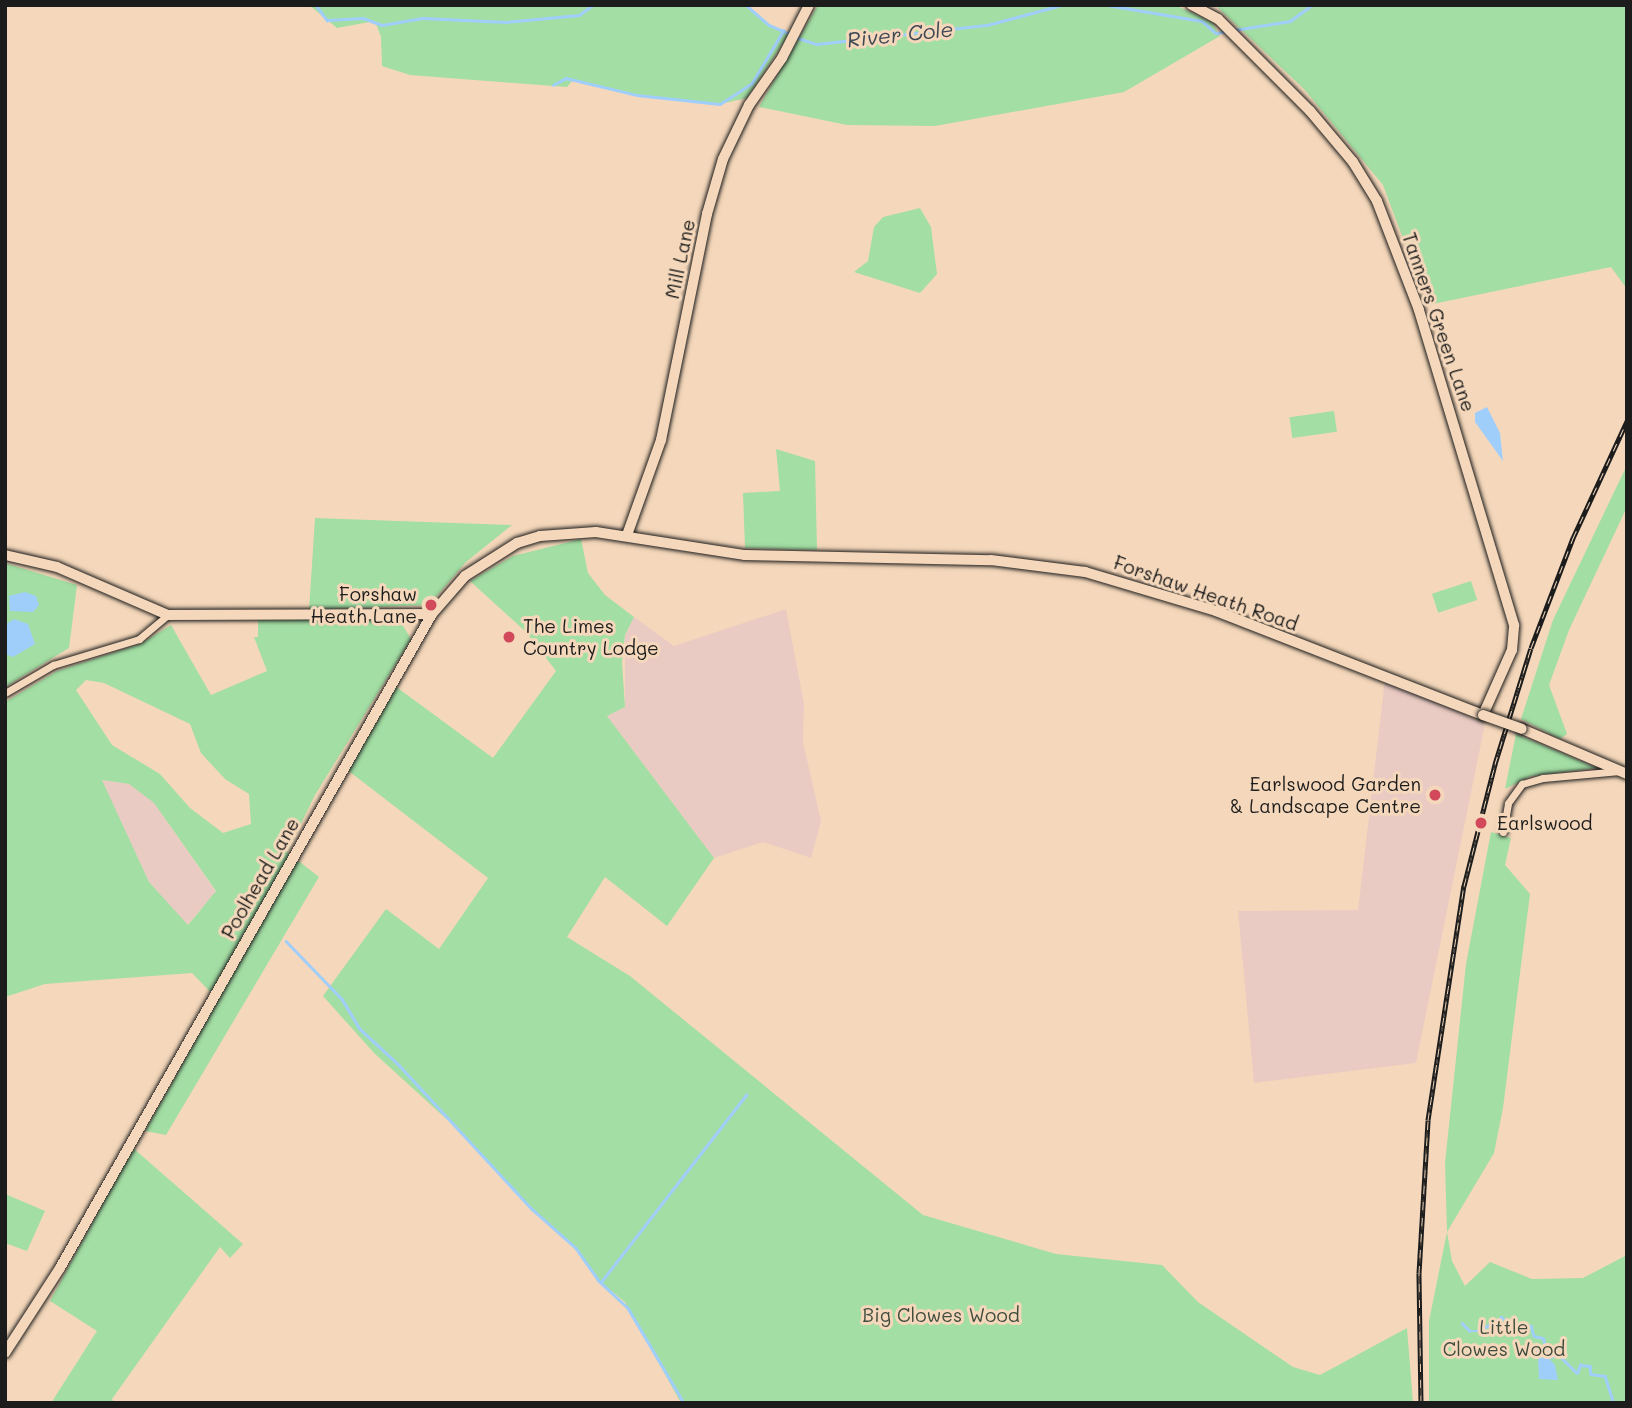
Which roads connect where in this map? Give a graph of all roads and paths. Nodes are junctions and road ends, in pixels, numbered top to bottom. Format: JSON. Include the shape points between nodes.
{"nodes":[{"id":1,"x":809,"y":5,"type":"edge"},
{"id":2,"x":1192,"y":5,"type":"edge"},
{"id":3,"x":627,"y":535,"type":"junction"},
{"id":4,"x":5,"y":555,"type":"edge"},
{"id":5,"x":432,"y":614,"type":"junction"},
{"id":6,"x":168,"y":615,"type":"junction"},
{"id":7,"x":5,"y":693,"type":"edge"},
{"id":8,"x":1483,"y":715,"type":"junction"},
{"id":9,"x":1624,"y":772,"type":"edge"},
{"id":10,"x":1503,"y":832,"type":"dead end"},
{"id":11,"x":5,"y":1353,"type":"edge"}],
"edges":[{"from":1,"to":3,"type":"street","name":"Mill Lane","via":[[782,58],[749,105],[723,159],[707,214],[662,440]]},
{"from":2,"to":8,"type":"street","name":"Tanners Green Lane","via":[[1218,19],[1236,38],[1353,162],[1377,201],[1404,267],[1514,625],[1512,650]]},
{"from":3,"to":5,"type":"street","name":"Poolhead Lane","via":[[563,533],[517,543],[465,576]]},
{"from":3,"to":8,"type":"street","name":"Forshaw Heath Road","via":[[745,555],[991,560],[1085,572],[1216,611]]},
{"from":4,"to":6,"type":"street","via":[[57,567]]},
{"from":5,"to":6,"type":"street"},
{"from":5,"to":11,"type":"street","name":"Poolhead Lane","via":[[60,1268]]},
{"from":6,"to":7,"type":"street","via":[[139,639],[53,665]]},
{"from":8,"to":9,"type":"street","name":"Forshaw Heath Road","bridge":true},
{"from":9,"to":10,"type":"street","via":[[1522,784],[1508,803]]}]}
